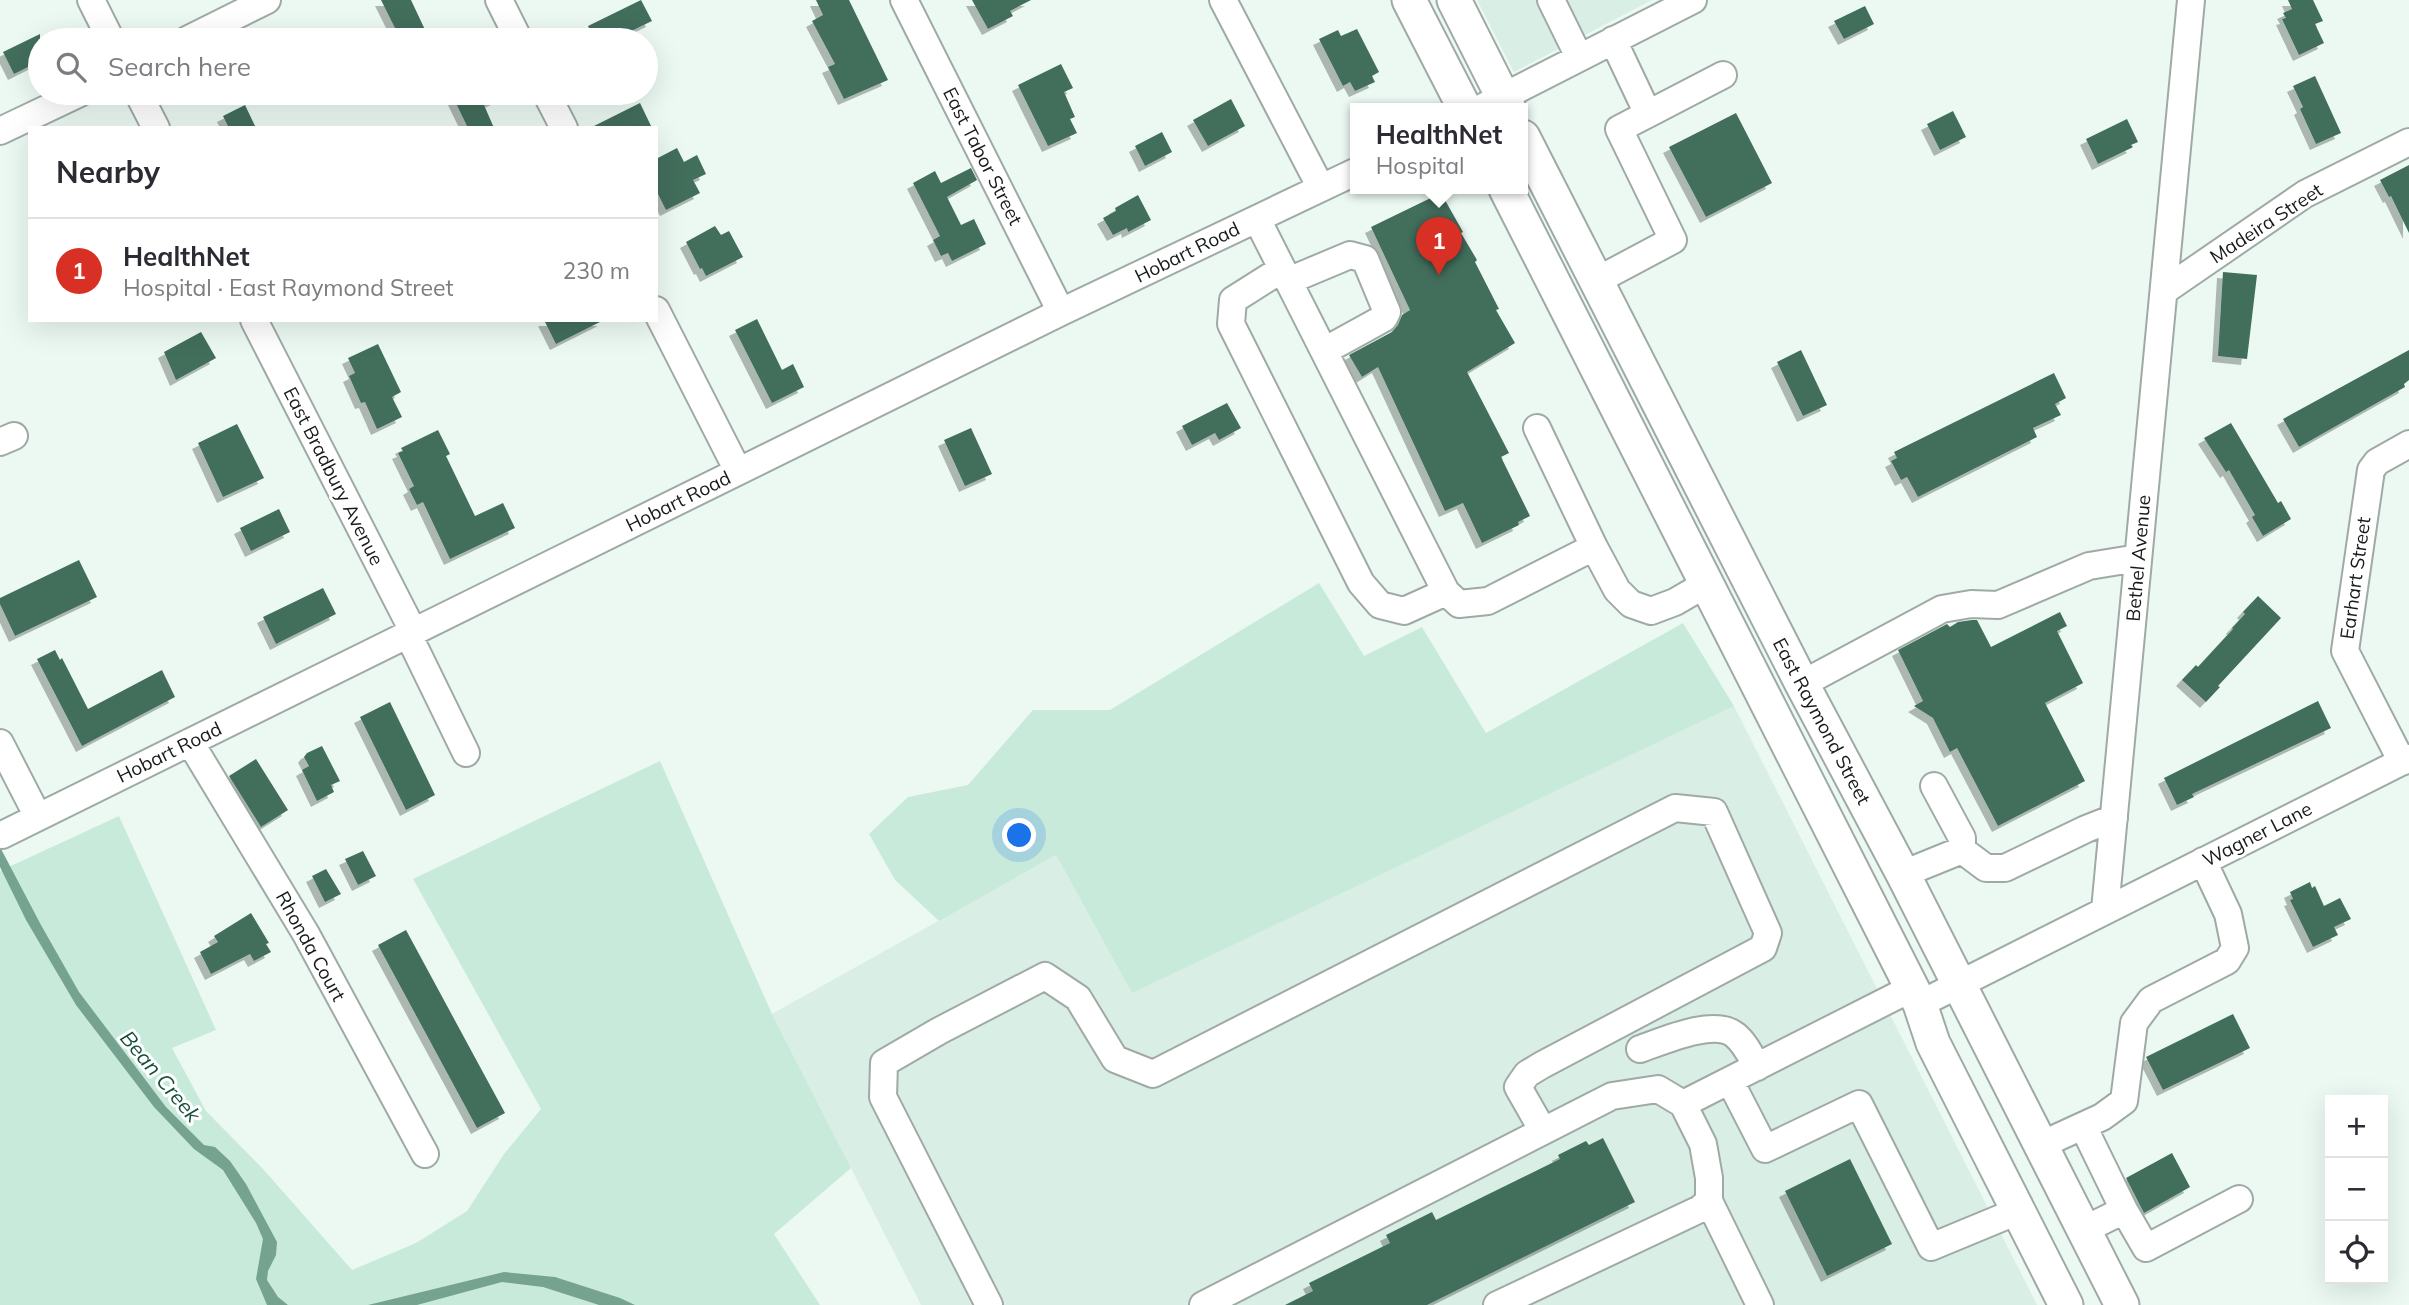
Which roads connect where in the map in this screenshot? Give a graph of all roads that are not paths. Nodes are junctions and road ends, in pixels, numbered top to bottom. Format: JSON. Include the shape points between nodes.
{"nodes":[{"id":1,"x":91,"y":0,"type":"edge"},
{"id":2,"x":267,"y":0,"type":"edge"},
{"id":3,"x":499,"y":0,"type":"edge"},
{"id":4,"x":904,"y":0,"type":"edge"},
{"id":5,"x":1223,"y":0,"type":"edge"},
{"id":6,"x":1409,"y":0,"type":"edge"},
{"id":7,"x":1454,"y":0,"type":"edge"},
{"id":8,"x":1551,"y":0,"type":"edge"},
{"id":9,"x":1692,"y":0,"type":"edge"},
{"id":10,"x":2191,"y":0,"type":"edge"},
{"id":11,"x":105,"y":28,"type":"edge"},
{"id":12,"x":211,"y":28,"type":"edge"},
{"id":13,"x":513,"y":28,"type":"edge"},
{"id":14,"x":1613,"y":40,"type":"junction"},
{"id":15,"x":1579,"y":57,"type":"junction"},
{"id":16,"x":1723,"y":75,"type":"dead end"},
{"id":17,"x":1462,"y":103,"type":"edge"},
{"id":18,"x":1497,"y":103,"type":"edge"},
{"id":19,"x":1499,"y":103,"type":"edge"},
{"id":20,"x":55,"y":105,"type":"edge"},
{"id":21,"x":144,"y":105,"type":"edge"},
{"id":22,"x":552,"y":105,"type":"edge"},
{"id":23,"x":1648,"y":114,"type":"junction"},
{"id":24,"x":155,"y":126,"type":"edge"},
{"id":25,"x":563,"y":126,"type":"edge"},
{"id":26,"x":0,"y":131,"type":"edge"},
{"id":27,"x":2409,"y":142,"type":"edge"},
{"id":28,"x":1528,"y":147,"type":"edge"},
{"id":29,"x":1350,"y":174,"type":"edge"},
{"id":30,"x":1321,"y":188,"type":"junction"},
{"id":31,"x":1509,"y":194,"type":"edge"},
{"id":32,"x":1257,"y":219,"type":"junction"},
{"id":33,"x":1285,"y":275,"type":"junction"},
{"id":34,"x":1596,"y":281,"type":"junction"},
{"id":35,"x":2164,"y":290,"type":"junction"},
{"id":36,"x":1062,"y":312,"type":"junction"},
{"id":37,"x":658,"y":314,"type":"edge"},
{"id":38,"x":255,"y":322,"type":"edge"},
{"id":39,"x":1324,"y":351,"type":"junction"},
{"id":40,"x":1537,"y":428,"type":"dead end"},
{"id":41,"x":2409,"y":444,"type":"edge"},
{"id":42,"x":738,"y":471,"type":"junction"},
{"id":43,"x":1594,"y":547,"type":"junction"},
{"id":44,"x":2138,"y":558,"type":"junction"},
{"id":45,"x":1706,"y":584,"type":"junction"},
{"id":46,"x":1446,"y":592,"type":"junction"},
{"id":47,"x":411,"y":632,"type":"junction"},
{"id":48,"x":1802,"y":684,"type":"junction"},
{"id":49,"x":190,"y":742,"type":"junction"},
{"id":50,"x":0,"y":743,"type":"edge"},
{"id":51,"x":466,"y":752,"type":"dead end"},
{"id":52,"x":2405,"y":760,"type":"edge"},
{"id":53,"x":1934,"y":786,"type":"dead end"},
{"id":54,"x":37,"y":817,"type":"junction"},
{"id":55,"x":2114,"y":818,"type":"junction"},
{"id":56,"x":2,"y":835,"type":"dead end"},
{"id":57,"x":1962,"y":850,"type":"junction"},
{"id":58,"x":2203,"y":862,"type":"junction"},
{"id":59,"x":1903,"y":874,"type":"junction"},
{"id":60,"x":2105,"y":910,"type":"junction"},
{"id":61,"x":1959,"y":984,"type":"junction"},
{"id":62,"x":1916,"y":996,"type":"junction"},
{"id":63,"x":1623,"y":1022,"type":"junction"},
{"id":64,"x":1640,"y":1049,"type":"junction"},
{"id":65,"x":1757,"y":1067,"type":"junction"},
{"id":66,"x":1730,"y":1081,"type":"junction"},
{"id":67,"x":1651,"y":1090,"type":"junction"},
{"id":68,"x":1683,"y":1104,"type":"junction"},
{"id":69,"x":2082,"y":1126,"type":"junction"},
{"id":70,"x":1543,"y":1131,"type":"junction"},
{"id":71,"x":2041,"y":1145,"type":"junction"},
{"id":72,"x":425,"y":1154,"type":"dead end"},
{"id":73,"x":2239,"y":1199,"type":"dead end"},
{"id":74,"x":1709,"y":1201,"type":"junction"},
{"id":75,"x":2124,"y":1210,"type":"junction"},
{"id":76,"x":2018,"y":1211,"type":"junction"},
{"id":77,"x":2084,"y":1230,"type":"junction"},
{"id":78,"x":989,"y":1305,"type":"edge"},
{"id":79,"x":1203,"y":1305,"type":"edge"},
{"id":80,"x":1497,"y":1305,"type":"edge"},
{"id":81,"x":1760,"y":1305,"type":"edge"},
{"id":82,"x":2066,"y":1305,"type":"edge"},
{"id":83,"x":2122,"y":1305,"type":"edge"}],
"edges":[{"from":1,"to":11,"type":"street"},
{"from":2,"to":12,"type":"street"},
{"from":3,"to":13,"type":"street"},
{"from":4,"to":36,"type":"street","name":"East Tabor Street"},
{"from":5,"to":30,"type":"street"},
{"from":6,"to":17,"type":"main road"},
{"from":7,"to":18,"type":"main road"},
{"from":8,"to":15,"type":"street"},
{"from":9,"to":14,"type":"street"},
{"from":10,"to":35,"type":"street","name":"Bethel Avenue"},
{"from":14,"to":15,"type":"street"},
{"from":14,"to":23,"type":"street"},
{"from":15,"to":19,"type":"street"},
{"from":16,"to":23,"type":"street"},
{"from":20,"to":26,"type":"street"},
{"from":21,"to":24,"type":"street"},
{"from":22,"to":25,"type":"street"},
{"from":23,"to":34,"type":"street","via":[[1619,129],[1673,240]]},
{"from":27,"to":35,"type":"street","name":"Madeira Street","via":[[2305,194]]},
{"from":28,"to":34,"type":"main road","name":"East Raymond Street"},
{"from":29,"to":30,"type":"street","name":"Hobart Road"},
{"from":30,"to":32,"type":"street","name":"Hobart Road"},
{"from":31,"to":45,"type":"main road","name":"East Raymond Street"},
{"from":32,"to":33,"type":"street"},
{"from":32,"to":36,"type":"street","name":"Hobart Road"},
{"from":33,"to":39,"type":"street"},
{"from":33,"to":39,"type":"street","via":[[1350,255],[1365,259],[1387,312],[1384,318]]},
{"from":33,"to":46,"type":"street","via":[[1233,300],[1231,324],[1361,583],[1380,605],[1404,611]]},
{"from":34,"to":48,"type":"main road","name":"East Raymond Street"},
{"from":35,"to":44,"type":"street","name":"Bethel Avenue"},
{"from":36,"to":42,"type":"street","name":"Hobart Road"},
{"from":37,"to":42,"type":"street"},
{"from":38,"to":47,"type":"street","name":"East Bradbury Avenue"},
{"from":39,"to":46,"type":"street"},
{"from":40,"to":43,"type":"street"},
{"from":41,"to":52,"type":"street","name":"Earhart Street","via":[[2371,470],[2345,651]]},
{"from":42,"to":47,"type":"street","name":"Hobart Road"},
{"from":43,"to":45,"type":"street","via":[[1617,590],[1631,604],[1651,611]]},
{"from":43,"to":46,"type":"street","via":[[1488,601],[1459,604]]},
{"from":44,"to":48,"type":"street","via":[[2089,566],[1998,605],[1942,609]]},
{"from":44,"to":55,"type":"street","name":"Bethel Avenue"},
{"from":45,"to":62,"type":"main road","name":"East Raymond Street"},
{"from":47,"to":49,"type":"street","name":"Hobart Road"},
{"from":47,"to":51,"type":"street","name":"East Bradbury Avenue"},
{"from":48,"to":59,"type":"main road","name":"East Raymond Street"},
{"from":49,"to":54,"type":"street","name":"Hobart Road"},
{"from":49,"to":72,"type":"street","name":"Rhonda Court","via":[[306,934]]},
{"from":50,"to":54,"type":"street"},
{"from":52,"to":58,"type":"street","name":"Wagner Lane"},
{"from":53,"to":57,"type":"street","via":[[1962,838]]},
{"from":54,"to":56,"type":"street","name":"Hobart Road"},
{"from":55,"to":57,"type":"street","via":[[2005,868],[1986,868]]},
{"from":55,"to":60,"type":"street","name":"Bethel Avenue"},
{"from":57,"to":59,"type":"street"},
{"from":58,"to":60,"type":"street","name":"Wagner Lane"},
{"from":58,"to":69,"type":"street","via":[[2228,914],[2235,948],[2227,961],[2151,1000],[2134,1023],[2124,1101]]},
{"from":59,"to":61,"type":"main road","name":"East Raymond Street"},
{"from":60,"to":61,"type":"street"},
{"from":61,"to":62,"type":"street"},
{"from":61,"to":71,"type":"main road","name":"East Raymond Street"},
{"from":62,"to":65,"type":"street"},
{"from":62,"to":76,"type":"main road","name":"East Raymond Street","via":[[1933,1043]]},
{"from":63,"to":64,"type":"street"},
{"from":63,"to":70,"type":"street","via":[[1527,1074],[1518,1087]]},
{"from":63,"to":78,"type":"street","via":[[1763,948],[1768,933],[1714,812],[1675,808],[1153,1074],[1115,1059],[1078,998],[1045,976],[884,1063],[883,1097]]},
{"from":64,"to":65,"type":"street","via":[[1714,1029],[1734,1033]]},
{"from":64,"to":67,"type":"street"},
{"from":65,"to":66,"type":"street"},
{"from":66,"to":68,"type":"street"},
{"from":66,"to":76,"type":"street","via":[[1765,1149],[1859,1104],[1931,1247]]},
{"from":67,"to":68,"type":"street","via":[[1658,1089]]},
{"from":67,"to":70,"type":"street","via":[[1612,1096]]},
{"from":68,"to":74,"type":"street","via":[[1703,1144]]},
{"from":69,"to":71,"type":"street"},
{"from":69,"to":75,"type":"street"},
{"from":70,"to":79,"type":"street"},
{"from":71,"to":77,"type":"main road","name":"East Raymond Street"},
{"from":73,"to":75,"type":"street","via":[[2146,1248]]},
{"from":74,"to":80,"type":"street"},
{"from":74,"to":81,"type":"street"},
{"from":75,"to":77,"type":"street"},
{"from":76,"to":82,"type":"main road","name":"East Raymond Street"},
{"from":77,"to":83,"type":"main road","name":"East Raymond Street"}]}
